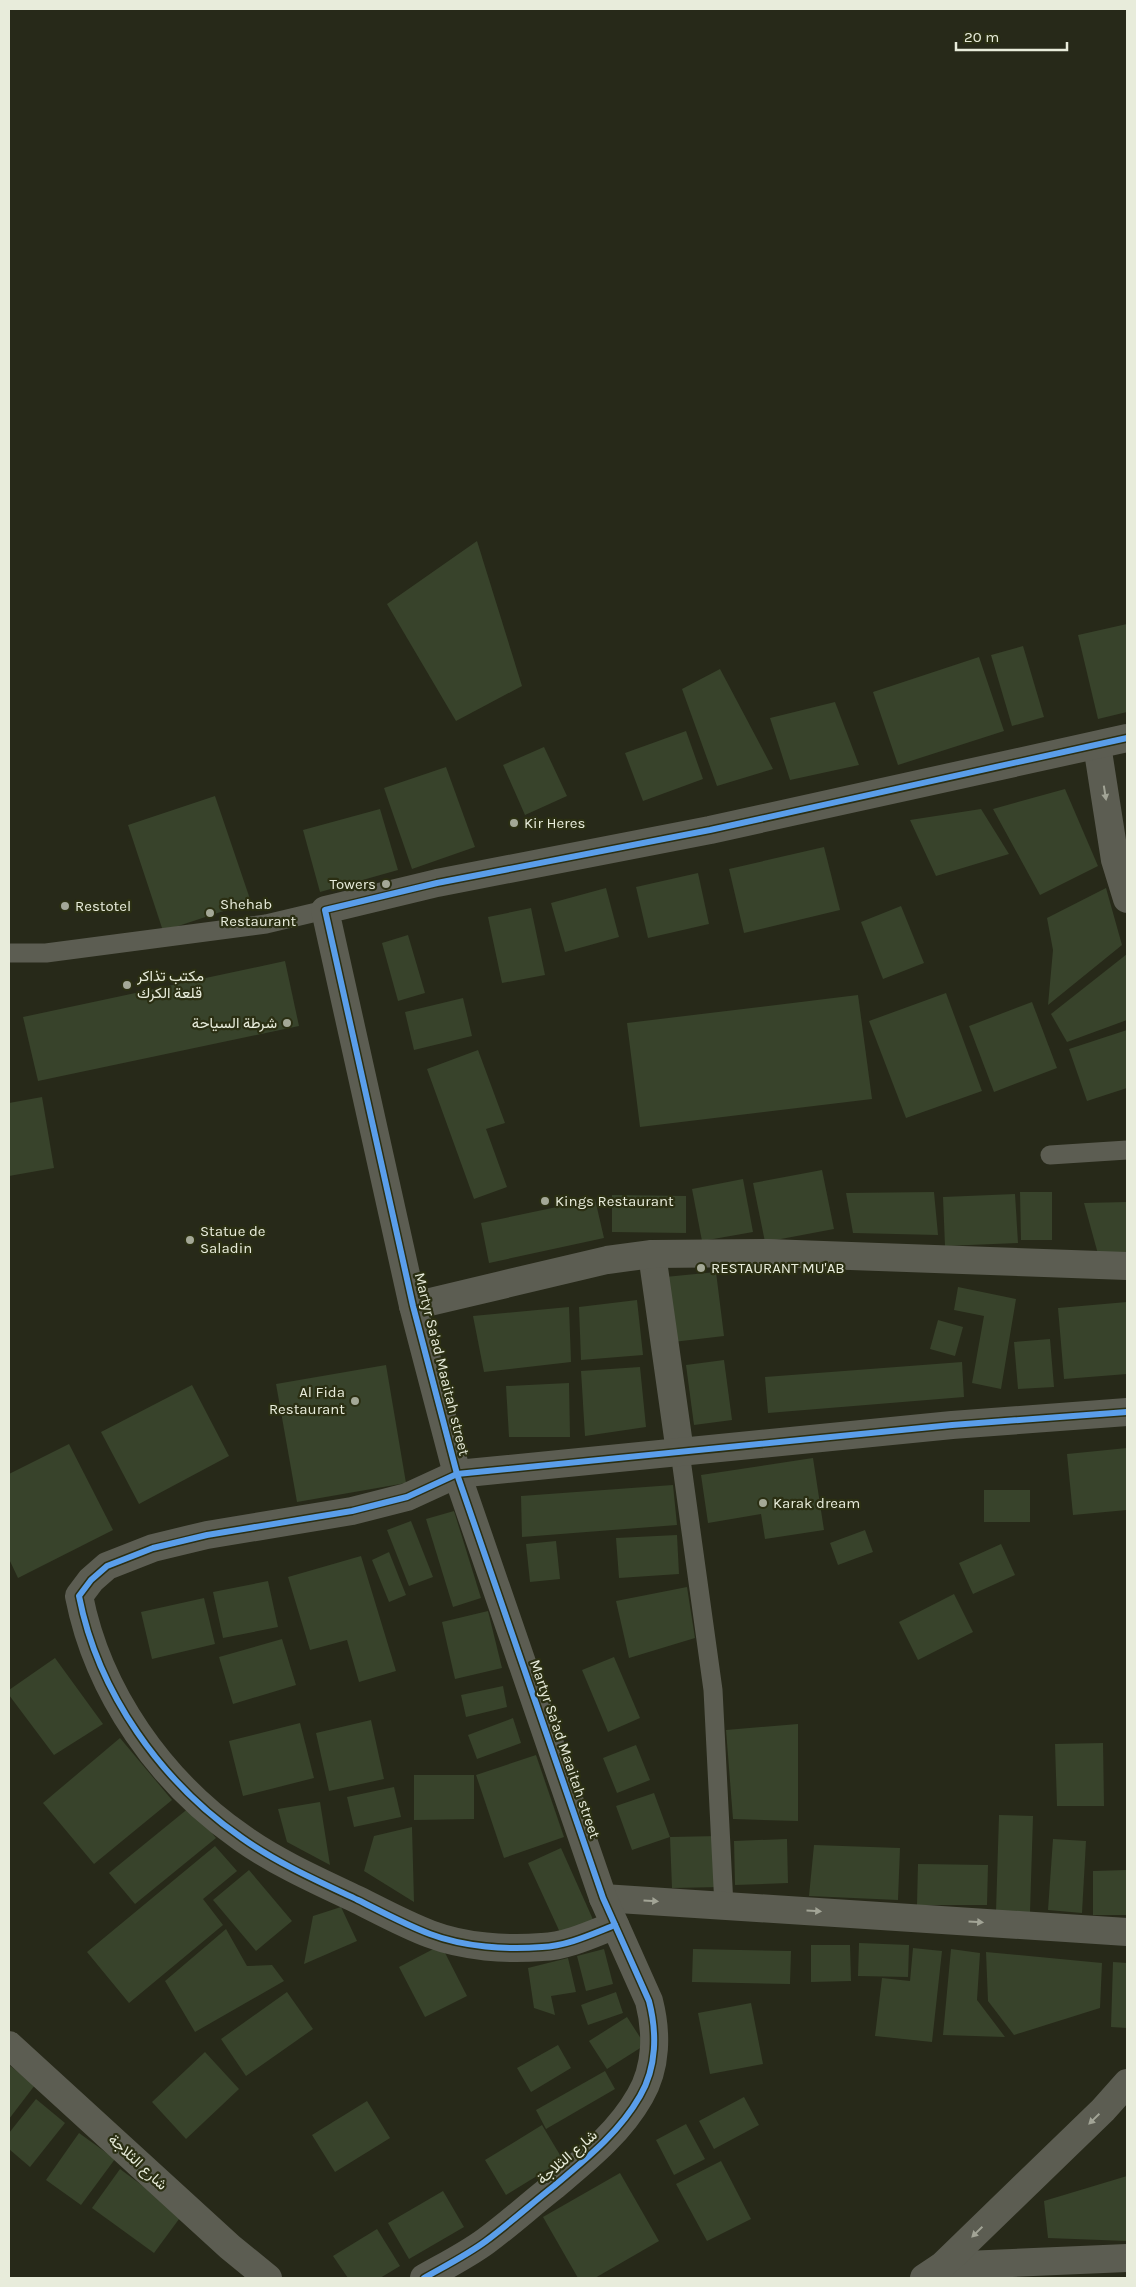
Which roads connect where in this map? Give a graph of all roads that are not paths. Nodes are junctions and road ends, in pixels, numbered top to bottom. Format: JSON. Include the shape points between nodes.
{"nodes":[{"id":1,"x":1127,"y":738,"type":"edge"},
{"id":2,"x":1097,"y":745,"type":"junction"},
{"id":3,"x":1127,"y":899,"type":"edge"},
{"id":4,"x":325,"y":910,"type":"junction"},
{"id":5,"x":9,"y":953,"type":"edge"},
{"id":6,"x":1127,"y":1150,"type":"edge"},
{"id":7,"x":1050,"y":1155,"type":"dead end"},
{"id":8,"x":652,"y":1254,"type":"junction"},
{"id":9,"x":1127,"y":1266,"type":"edge"},
{"id":10,"x":413,"y":1306,"type":"junction"},
{"id":11,"x":1127,"y":1412,"type":"edge"},
{"id":12,"x":680,"y":1452,"type":"junction"},
{"id":13,"x":457,"y":1474,"type":"junction"},
{"id":14,"x":603,"y":1898,"type":"junction"},
{"id":15,"x":724,"y":1906,"type":"junction"},
{"id":16,"x":615,"y":1925,"type":"junction"},
{"id":17,"x":1127,"y":1932,"type":"edge"},
{"id":18,"x":9,"y":2045,"type":"edge"},
{"id":19,"x":1127,"y":2083,"type":"edge"},
{"id":20,"x":1127,"y":2258,"type":"edge"},
{"id":21,"x":933,"y":2272,"type":"edge"},
{"id":22,"x":268,"y":2278,"type":"edge"},
{"id":23,"x":424,"y":2278,"type":"edge"}],
"edges":[{"from":1,"to":2,"type":"street"},
{"from":2,"to":3,"type":"street","one_way":true,"via":[[1115,860]]},
{"from":2,"to":4,"type":"street"},
{"from":4,"to":5,"type":"lane","via":[[238,928],[46,953]]},
{"from":4,"to":10,"type":"street","name":"Martyr Sa'ad Maaitah street"},
{"from":6,"to":7,"type":"lane"},
{"from":8,"to":9,"type":"street","via":[[768,1253]]},
{"from":8,"to":10,"type":"street","via":[[606,1260]]},
{"from":8,"to":12,"type":"street"},
{"from":10,"to":13,"type":"street","name":"Martyr Sa'ad Maaitah street"},
{"from":11,"to":12,"type":"street","via":[[952,1425]]},
{"from":12,"to":13,"type":"street"},
{"from":12,"to":15,"type":"lane","via":[[713,1690]]},
{"from":13,"to":14,"type":"street","name":"Martyr Sa'ad Maaitah street"},
{"from":13,"to":16,"type":"street","via":[[407,1497],[352,1511],[207,1535],[152,1548],[107,1566],[90,1580],[79,1596],[84,1622],[128,1721],[147,1749],[179,1784],[258,1848],[316,1881],[431,1935],[468,1944],[543,1947],[568,1942]]},
{"from":14,"to":15,"type":"street","one_way":true},
{"from":14,"to":16,"type":"street","name":"شارع الثلاجة"},
{"from":15,"to":17,"type":"street","one_way":true},
{"from":16,"to":23,"type":"street","name":"شارع الثلاجة","via":[[653,2014],[655,2045],[652,2068],[641,2095],[598,2150],[485,2241]]},
{"from":18,"to":22,"type":"street","name":"شارع الثلاجة"},
{"from":19,"to":21,"type":"street","one_way":true,"via":[[1103,2110]]},
{"from":20,"to":21,"type":"street"}]}
